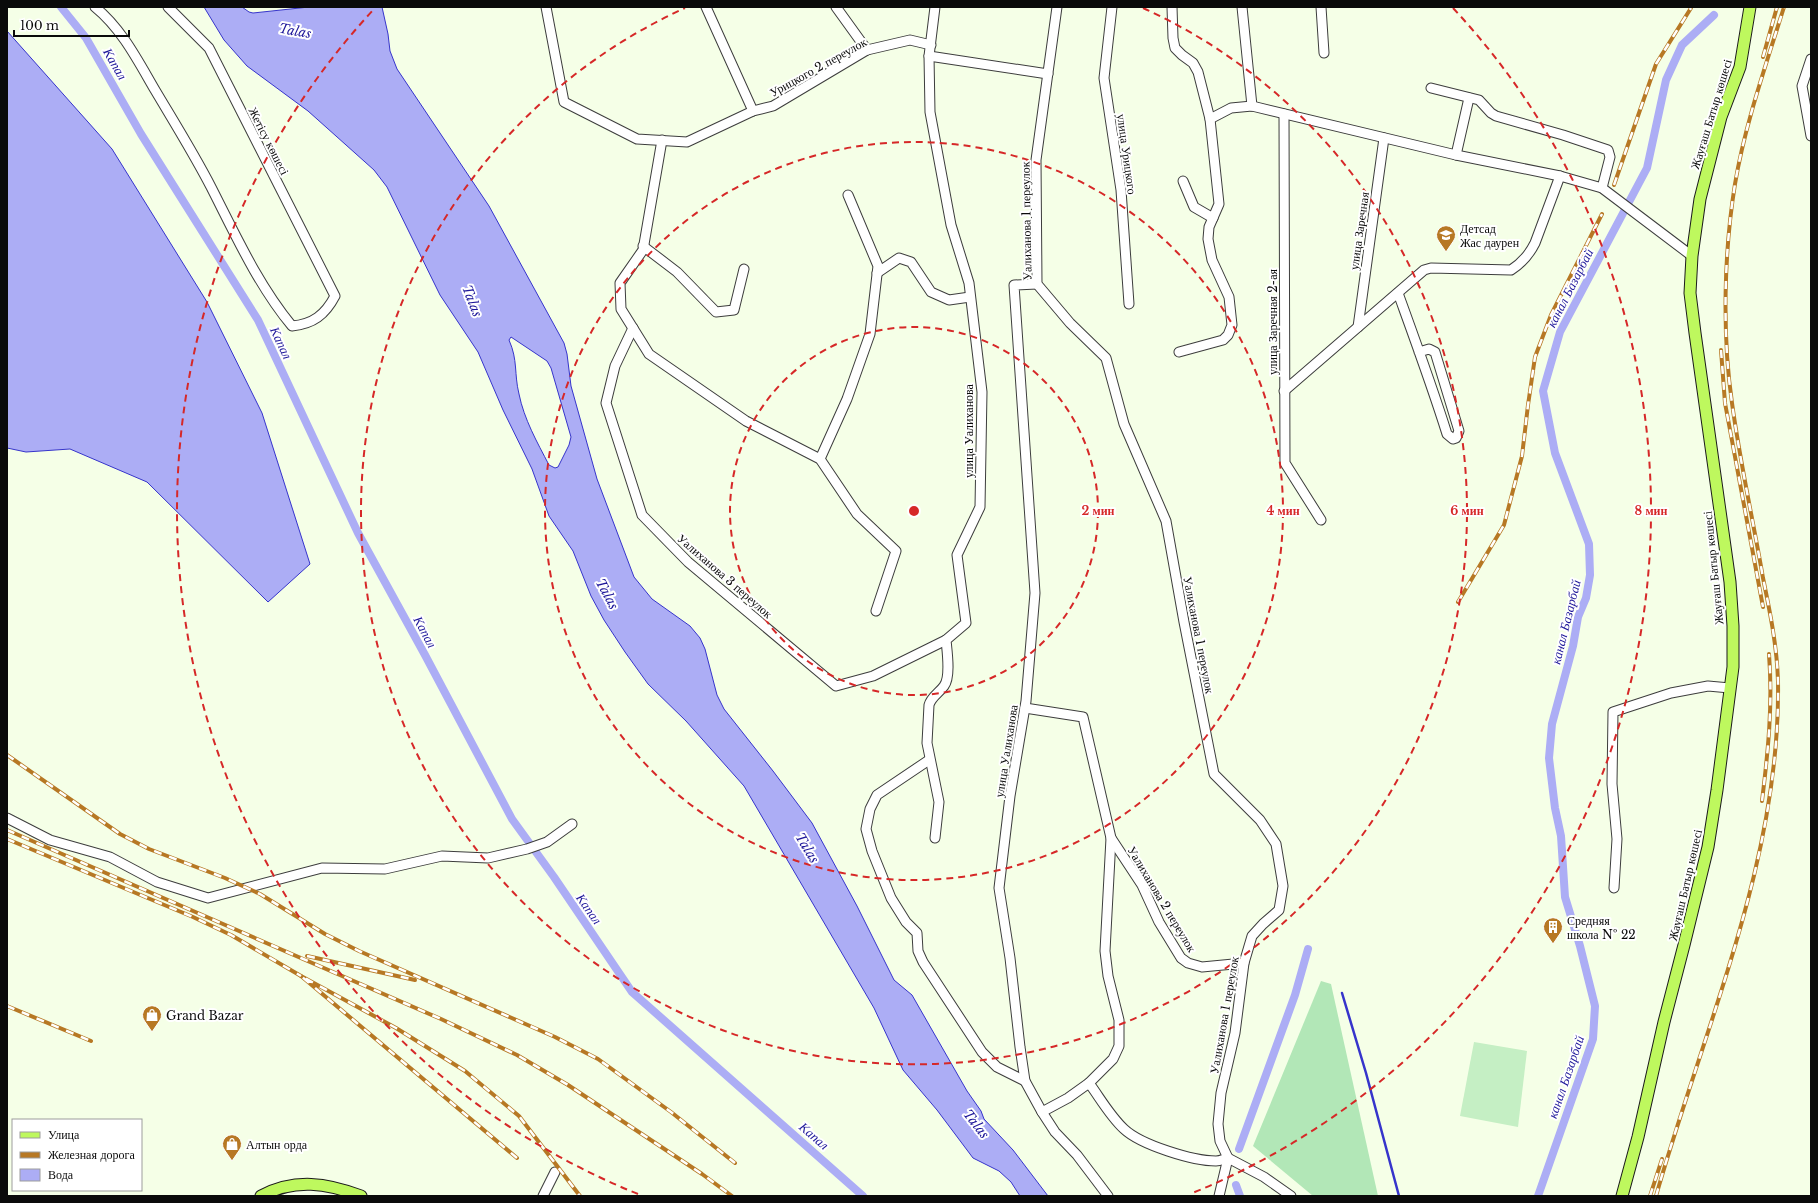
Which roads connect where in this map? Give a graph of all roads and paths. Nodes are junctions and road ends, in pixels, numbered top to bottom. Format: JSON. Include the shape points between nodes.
{"nodes":[{"id":1,"x":95,"y":7,"type":"edge"},
{"id":2,"x":168,"y":7,"type":"edge"},
{"id":3,"x":546,"y":7,"type":"edge"},
{"id":4,"x":706,"y":7,"type":"edge"},
{"id":5,"x":836,"y":7,"type":"edge"},
{"id":6,"x":935,"y":7,"type":"edge"},
{"id":7,"x":1057,"y":7,"type":"edge"},
{"id":8,"x":1112,"y":7,"type":"edge"},
{"id":9,"x":1172,"y":7,"type":"edge"},
{"id":10,"x":1242,"y":7,"type":"edge"},
{"id":11,"x":1321,"y":7,"type":"edge"},
{"id":12,"x":1750,"y":7,"type":"edge"},
{"id":13,"x":931,"y":45,"type":"junction"},
{"id":14,"x":867,"y":50,"type":"junction"},
{"id":15,"x":1324,"y":53,"type":"dead end"},
{"id":16,"x":929,"y":56,"type":"junction"},
{"id":17,"x":1811,"y":59,"type":"edge"},
{"id":18,"x":1048,"y":74,"type":"junction"},
{"id":19,"x":1431,"y":88,"type":"dead end"},
{"id":20,"x":1469,"y":98,"type":"junction"},
{"id":21,"x":1252,"y":106,"type":"junction"},
{"id":22,"x":753,"y":111,"type":"junction"},
{"id":23,"x":1284,"y":114,"type":"junction"},
{"id":24,"x":1210,"y":119,"type":"junction"},
{"id":25,"x":1811,"y":136,"type":"edge"},
{"id":26,"x":1384,"y":138,"type":"junction"},
{"id":27,"x":662,"y":140,"type":"junction"},
{"id":28,"x":1456,"y":155,"type":"junction"},
{"id":29,"x":1560,"y":176,"type":"junction"},
{"id":30,"x":1183,"y":180,"type":"dead end"},
{"id":31,"x":1602,"y":188,"type":"junction"},
{"id":32,"x":848,"y":195,"type":"dead end"},
{"id":33,"x":1213,"y":218,"type":"junction"},
{"id":34,"x":643,"y":246,"type":"junction"},
{"id":35,"x":1692,"y":256,"type":"junction"},
{"id":36,"x":744,"y":269,"type":"dead end"},
{"id":37,"x":877,"y":274,"type":"junction"},
{"id":38,"x":1037,"y":284,"type":"junction"},
{"id":39,"x":1398,"y":292,"type":"junction"},
{"id":40,"x":970,"y":297,"type":"junction"},
{"id":41,"x":1129,"y":304,"type":"dead end"},
{"id":42,"x":633,"y":328,"type":"junction"},
{"id":43,"x":1358,"y":328,"type":"junction"},
{"id":44,"x":1179,"y":352,"type":"dead end"},
{"id":45,"x":1419,"y":352,"type":"junction"},
{"id":46,"x":1445,"y":383,"type":"junction"},
{"id":47,"x":1432,"y":386,"type":"junction"},
{"id":48,"x":1284,"y":391,"type":"junction"},
{"id":49,"x":820,"y":459,"type":"junction"},
{"id":50,"x":1321,"y":520,"type":"dead end"},
{"id":51,"x":876,"y":611,"type":"dead end"},
{"id":52,"x":946,"y":640,"type":"junction"},
{"id":53,"x":1730,"y":688,"type":"junction"},
{"id":54,"x":1025,"y":708,"type":"junction"},
{"id":55,"x":929,"y":760,"type":"junction"},
{"id":56,"x":7,"y":818,"type":"edge"},
{"id":57,"x":572,"y":824,"type":"dead end"},
{"id":58,"x":935,"y":838,"type":"dead end"},
{"id":59,"x":1111,"y":838,"type":"junction"},
{"id":60,"x":1614,"y":888,"type":"dead end"},
{"id":61,"x":1244,"y":963,"type":"junction"},
{"id":62,"x":1026,"y":1081,"type":"junction"},
{"id":63,"x":1089,"y":1083,"type":"junction"},
{"id":64,"x":1042,"y":1112,"type":"junction"},
{"id":65,"x":1228,"y":1158,"type":"junction"},
{"id":66,"x":555,"y":1172,"type":"dead end"},
{"id":67,"x":342,"y":1192,"type":"edge"},
{"id":68,"x":261,"y":1196,"type":"edge"},
{"id":69,"x":362,"y":1196,"type":"edge"},
{"id":70,"x":543,"y":1196,"type":"edge"},
{"id":71,"x":1108,"y":1196,"type":"edge"},
{"id":72,"x":1219,"y":1196,"type":"edge"},
{"id":73,"x":1291,"y":1196,"type":"edge"},
{"id":74,"x":1622,"y":1196,"type":"edge"}],
"edges":[{"from":1,"to":2,"type":"street","name":"Жетісу көшесі","via":[[114,25],[129,45],[278,309],[292,326],[306,325],[329,307],[335,296],[208,48]]},
{"from":3,"to":27,"type":"street","name":"Урицкого 2 переулок","via":[[564,102],[637,139]]},
{"from":4,"to":22,"type":"street"},
{"from":5,"to":14,"type":"street"},
{"from":6,"to":13,"type":"street","name":"улица Уалиханова"},
{"from":7,"to":18,"type":"street"},
{"from":8,"to":41,"type":"street","name":"улица Урицкого","via":[[1104,78],[1121,190]]},
{"from":9,"to":24,"type":"street","via":[[1173,38],[1176,48],[1194,63]]},
{"from":10,"to":21,"type":"street"},
{"from":11,"to":15,"type":"street"},
{"from":12,"to":35,"type":"main road","name":"Жауғаш Батыр көшесі","via":[[1740,67],[1721,117],[1702,192]]},
{"from":13,"to":14,"type":"street","name":"Урицкого 2 переулок","via":[[910,40]]},
{"from":13,"to":16,"type":"street","name":"улица Уалиханова"},
{"from":14,"to":22,"type":"street","name":"Урицкого 2 переулок","via":[[773,106]]},
{"from":16,"to":18,"type":"street"},
{"from":16,"to":40,"type":"street","name":"улица Уалиханова","via":[[930,112],[951,225],[969,283]]},
{"from":17,"to":25,"type":"street","via":[[1802,86]]},
{"from":18,"to":38,"type":"street","name":"Уалиханова 1 переулок","via":[[1036,160]]},
{"from":19,"to":20,"type":"street"},
{"from":20,"to":28,"type":"street"},
{"from":20,"to":31,"type":"street","via":[[1479,100],[1496,116],[1608,150],[1610,157]]},
{"from":21,"to":23,"type":"street"},
{"from":21,"to":24,"type":"street","via":[[1230,108]]},
{"from":22,"to":27,"type":"street","name":"Урицкого 2 переулок","via":[[687,142]]},
{"from":23,"to":26,"type":"street"},
{"from":23,"to":48,"type":"street","name":"улица Заречная 2-ая"},
{"from":24,"to":33,"type":"street","via":[[1219,204]]},
{"from":26,"to":28,"type":"street"},
{"from":26,"to":43,"type":"street","name":"улица Заречная"},
{"from":27,"to":34,"type":"street"},
{"from":28,"to":29,"type":"street"},
{"from":29,"to":31,"type":"street"},
{"from":29,"to":39,"type":"street","via":[[1535,243],[1519,265],[1511,270],[1431,268],[1417,274]]},
{"from":30,"to":33,"type":"street","via":[[1194,207]]},
{"from":31,"to":35,"type":"street"},
{"from":32,"to":37,"type":"street","via":[[878,266]]},
{"from":33,"to":44,"type":"street","via":[[1208,238],[1212,260],[1229,297],[1231,330],[1223,340]]},
{"from":34,"to":36,"type":"street","via":[[677,272],[716,312],[734,310]]},
{"from":34,"to":42,"type":"street","via":[[643,250],[620,283],[621,309]]},
{"from":35,"to":53,"type":"main road","name":"Жауғаш Батыр көшесі","via":[[1690,293],[1694,333],[1730,582],[1733,626]]},
{"from":37,"to":40,"type":"street","via":[[900,258],[911,262],[931,292],[949,300]]},
{"from":37,"to":49,"type":"street","via":[[870,334],[847,400]]},
{"from":38,"to":54,"type":"street","name":"улица Уалиханова","via":[[1014,285],[1035,593]]},
{"from":38,"to":61,"type":"street","name":"Уалиханова 1 переулок","via":[[1070,323],[1106,358],[1124,424],[1166,521],[1214,774],[1260,820],[1276,844],[1283,886],[1279,910],[1252,936]]},
{"from":39,"to":43,"type":"street"},
{"from":39,"to":45,"type":"street"},
{"from":40,"to":52,"type":"street","name":"улица Уалиханова","via":[[982,392],[980,507],[957,554],[966,623]]},
{"from":42,"to":49,"type":"street","via":[[649,354],[739,417]]},
{"from":42,"to":52,"type":"street","name":"Уалиханова 3 переулок","via":[[615,366],[606,404],[642,515],[688,562],[836,686],[873,676]]},
{"from":43,"to":48,"type":"street"},
{"from":45,"to":46,"type":"street","via":[[1429,349],[1435,352]]},
{"from":45,"to":47,"type":"street"},
{"from":46,"to":47,"type":"street"},
{"from":46,"to":47,"type":"street","via":[[1459,431],[1453,439],[1447,434]]},
{"from":48,"to":50,"type":"street","name":"улица Заречная 2-ая","via":[[1285,463]]},
{"from":49,"to":51,"type":"street","via":[[857,514],[896,551]]},
{"from":52,"to":55,"type":"street","via":[[948,678],[930,700],[929,705]]},
{"from":53,"to":60,"type":"street","via":[[1708,686],[1671,692],[1613,712],[1612,784],[1617,839]]},
{"from":53,"to":74,"type":"main road","name":"Жауғаш Батыр көшесі","via":[[1708,847]]},
{"from":54,"to":59,"type":"street","name":"Уалиханова 2 переулок","via":[[1083,717]]},
{"from":54,"to":62,"type":"street","name":"улица Уалиханова","via":[[1010,796],[999,888]]},
{"from":55,"to":58,"type":"street","via":[[939,802]]},
{"from":55,"to":62,"type":"street","via":[[877,795],[870,808],[866,829],[872,851],[891,898],[906,922],[917,933],[918,951],[923,962],[982,1052],[997,1068]]},
{"from":56,"to":57,"type":"street","via":[[50,840],[110,857],[157,882],[208,898],[322,868],[385,869],[442,856],[488,858],[547,842]]},
{"from":59,"to":61,"type":"street","name":"Уалиханова 2 переулок","via":[[1142,885],[1159,922],[1181,958],[1202,967]]},
{"from":59,"to":63,"type":"street","name":"Уалиханова 2 переулок","via":[[1105,951],[1108,976],[1119,1020],[1119,1046],[1113,1059]]},
{"from":61,"to":65,"type":"street","name":"Уалиханова 1 переулок","via":[[1235,1033],[1221,1093],[1218,1124],[1220,1141]]},
{"from":62,"to":64,"type":"street","name":"улица Уалиханова"},
{"from":63,"to":64,"type":"street","name":"Уалиханова 2 переулок"},
{"from":63,"to":65,"type":"street","via":[[1125,1130],[1138,1138],[1165,1150],[1199,1159],[1217,1162]]},
{"from":64,"to":71,"type":"street","name":"улица Уалиханова","via":[[1055,1132],[1077,1154]]},
{"from":65,"to":72,"type":"street"},
{"from":65,"to":73,"type":"street","via":[[1264,1176]]},
{"from":66,"to":70,"type":"street"},
{"from":67,"to":68,"type":"main road","via":[[317,1184],[284,1186]]},
{"from":67,"to":69,"type":"main road"}]}
